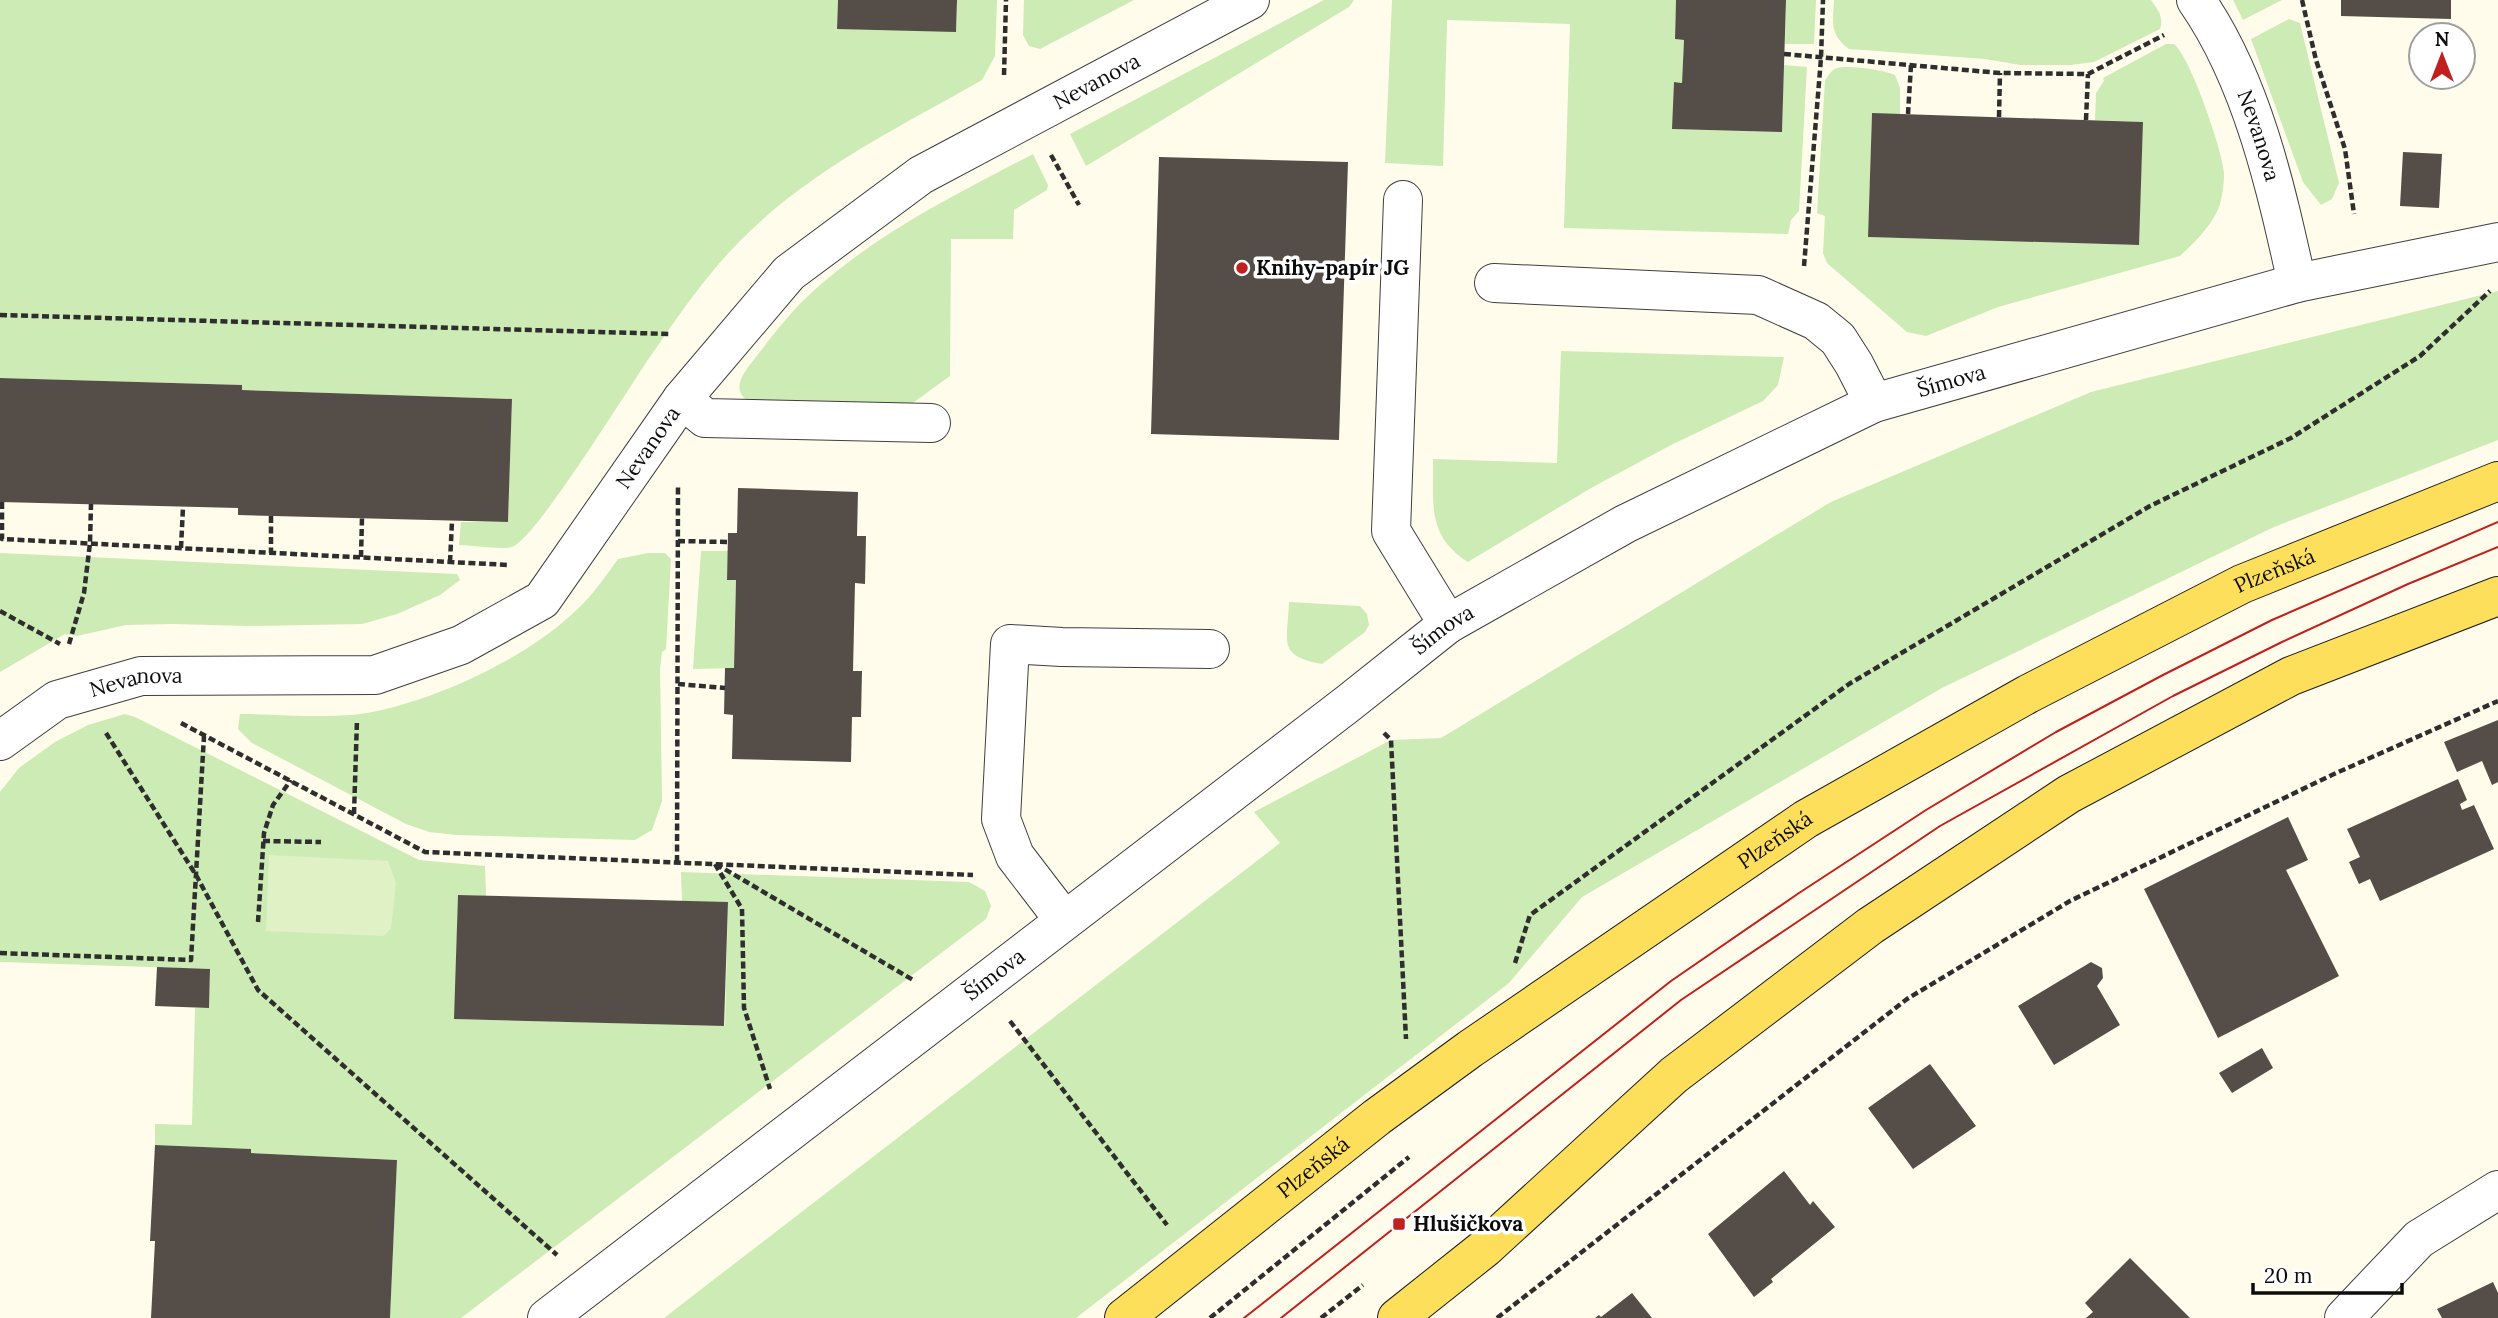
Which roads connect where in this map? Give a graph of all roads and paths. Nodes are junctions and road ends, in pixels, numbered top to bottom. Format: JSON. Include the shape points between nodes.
{"nodes":[{"id":1,"x":1006,"y":0,"type":"edge"},
{"id":2,"x":1250,"y":0,"type":"edge"},
{"id":3,"x":1823,"y":0,"type":"edge"},
{"id":4,"x":2196,"y":0,"type":"edge"},
{"id":5,"x":2302,"y":0,"type":"edge"},
{"id":6,"x":2169,"y":33,"type":"dead end"},
{"id":7,"x":1784,"y":54,"type":"dead end"},
{"id":8,"x":1821,"y":58,"type":"junction"},
{"id":9,"x":1910,"y":65,"type":"junction"},
{"id":10,"x":2000,"y":73,"type":"junction"},
{"id":11,"x":2088,"y":74,"type":"junction"},
{"id":12,"x":1004,"y":75,"type":"dead end"},
{"id":13,"x":1908,"y":114,"type":"dead end"},
{"id":14,"x":1999,"y":117,"type":"dead end"},
{"id":15,"x":2086,"y":120,"type":"dead end"},
{"id":16,"x":1047,"y":147,"type":"dead end"},
{"id":17,"x":1403,"y":200,"type":"dead end"},
{"id":18,"x":1079,"y":205,"type":"dead end"},
{"id":19,"x":2354,"y":214,"type":"dead end"},
{"id":20,"x":2498,"y":242,"type":"edge"},
{"id":21,"x":1804,"y":266,"type":"dead end"},
{"id":22,"x":1494,"y":283,"type":"dead end"},
{"id":23,"x":2297,"y":283,"type":"junction"},
{"id":24,"x":2498,"y":284,"type":"edge"},
{"id":25,"x":0,"y":315,"type":"edge"},
{"id":26,"x":671,"y":334,"type":"dead end"},
{"id":27,"x":682,"y":399,"type":"junction"},
{"id":28,"x":1874,"y":403,"type":"junction"},
{"id":29,"x":931,"y":423,"type":"dead end"},
{"id":30,"x":678,"y":477,"type":"dead end"},
{"id":31,"x":2498,"y":481,"type":"edge"},
{"id":32,"x":2,"y":502,"type":"dead end"},
{"id":33,"x":91,"y":504,"type":"dead end"},
{"id":34,"x":183,"y":507,"type":"dead end"},
{"id":35,"x":271,"y":516,"type":"dead end"},
{"id":36,"x":362,"y":518,"type":"dead end"},
{"id":37,"x":452,"y":521,"type":"dead end"},
{"id":38,"x":678,"y":541,"type":"junction"},
{"id":39,"x":728,"y":542,"type":"dead end"},
{"id":40,"x":90,"y":543,"type":"junction"},
{"id":41,"x":181,"y":548,"type":"junction"},
{"id":42,"x":271,"y":553,"type":"junction"},
{"id":43,"x":361,"y":557,"type":"junction"},
{"id":44,"x":450,"y":562,"type":"junction"},
{"id":45,"x":514,"y":566,"type":"dead end"},
{"id":46,"x":2498,"y":596,"type":"edge"},
{"id":47,"x":0,"y":611,"type":"edge"},
{"id":48,"x":1448,"y":624,"type":"junction"},
{"id":49,"x":69,"y":643,"type":"dead end"},
{"id":50,"x":60,"y":644,"type":"dead end"},
{"id":51,"x":1210,"y":649,"type":"dead end"},
{"id":52,"x":678,"y":684,"type":"junction"},
{"id":53,"x":725,"y":688,"type":"dead end"},
{"id":54,"x":2498,"y":701,"type":"edge"},
{"id":55,"x":170,"y":717,"type":"dead end"},
{"id":56,"x":358,"y":717,"type":"dead end"},
{"id":57,"x":102,"y":726,"type":"dead end"},
{"id":58,"x":1377,"y":727,"type":"dead end"},
{"id":59,"x":204,"y":735,"type":"junction"},
{"id":60,"x":0,"y":741,"type":"edge"},
{"id":61,"x":291,"y":780,"type":"junction"},
{"id":62,"x":354,"y":814,"type":"junction"},
{"id":63,"x":263,"y":841,"type":"junction"},
{"id":64,"x":321,"y":842,"type":"dead end"},
{"id":65,"x":677,"y":862,"type":"junction"},
{"id":66,"x":715,"y":863,"type":"junction"},
{"id":67,"x":196,"y":875,"type":"junction"},
{"id":68,"x":977,"y":876,"type":"dead end"},
{"id":69,"x":1064,"y":920,"type":"junction"},
{"id":70,"x":258,"y":922,"type":"dead end"},
{"id":71,"x":0,"y":953,"type":"edge"},
{"id":72,"x":1512,"y":972,"type":"dead end"},
{"id":73,"x":916,"y":982,"type":"dead end"},
{"id":74,"x":982,"y":984,"type":"junction"},
{"id":75,"x":1406,"y":1041,"type":"dead end"},
{"id":76,"x":772,"y":1093,"type":"dead end"},
{"id":77,"x":1409,"y":1157,"type":"dead end"},
{"id":78,"x":2498,"y":1190,"type":"edge"},
{"id":79,"x":1170,"y":1229,"type":"dead end"},
{"id":80,"x":559,"y":1257,"type":"dead end"},
{"id":81,"x":547,"y":1318,"type":"edge"},
{"id":82,"x":1124,"y":1318,"type":"edge"},
{"id":83,"x":1210,"y":1318,"type":"edge"},
{"id":84,"x":1397,"y":1318,"type":"edge"},
{"id":85,"x":1497,"y":1318,"type":"edge"},
{"id":86,"x":2344,"y":1318,"type":"edge"}],
"edges":[{"from":1,"to":12,"type":"path"},
{"from":2,"to":27,"type":"street","name":"Nevanova","via":[[921,176],[789,273]]},
{"from":3,"to":8,"type":"path"},
{"from":4,"to":23,"type":"street","name":"Nevanova","via":[[2248,100]]},
{"from":5,"to":19,"type":"path","via":[[2345,149]]},
{"from":6,"to":11,"type":"path"},
{"from":7,"to":8,"type":"path"},
{"from":8,"to":9,"type":"path"},
{"from":8,"to":21,"type":"path"},
{"from":9,"to":10,"type":"path"},
{"from":9,"to":13,"type":"path"},
{"from":10,"to":11,"type":"path"},
{"from":10,"to":14,"type":"path"},
{"from":11,"to":15,"type":"path"},
{"from":16,"to":18,"type":"path"},
{"from":17,"to":48,"type":"street","via":[[1391,531]]},
{"from":20,"to":23,"type":"street","name":"Šímova"},
{"from":22,"to":28,"type":"street","via":[[1758,295],[1816,321],[1838,339]]},
{"from":23,"to":28,"type":"street","name":"Šímova"},
{"from":24,"to":72,"type":"path","via":[[2420,356],[2291,438],[2150,506],[1849,684],[1530,915]]},
{"from":25,"to":26,"type":"path"},
{"from":27,"to":29,"type":"street","via":[[705,418]]},
{"from":27,"to":60,"type":"street","name":"Nevanova","via":[[542,600],[461,645],[375,675],[141,676],[57,700]]},
{"from":28,"to":48,"type":"street","name":"Šímova","via":[[1625,524]]},
{"from":30,"to":38,"type":"path"},
{"from":31,"to":82,"type":"main road","name":"Plzeňská","via":[[2242,584],[2028,694],[1806,820],[1377,1116]]},
{"from":32,"to":40,"type":"path","via":[[2,539]]},
{"from":33,"to":40,"type":"path"},
{"from":34,"to":41,"type":"path"},
{"from":35,"to":42,"type":"path"},
{"from":36,"to":43,"type":"path"},
{"from":37,"to":44,"type":"path"},
{"from":38,"to":39,"type":"path"},
{"from":38,"to":52,"type":"path"},
{"from":40,"to":41,"type":"path"},
{"from":40,"to":49,"type":"path","via":[[84,593]]},
{"from":41,"to":42,"type":"path"},
{"from":42,"to":43,"type":"path"},
{"from":43,"to":44,"type":"path"},
{"from":44,"to":45,"type":"path"},
{"from":46,"to":84,"type":"main road","via":[[2291,676],[2069,794],[1870,926],[1674,1075],[1485,1248]]},
{"from":47,"to":50,"type":"path"},
{"from":48,"to":69,"type":"street","name":"Šímova"},
{"from":51,"to":69,"type":"street","via":[[1010,643],[1001,820],[1015,856]]},
{"from":52,"to":53,"type":"path"},
{"from":52,"to":65,"type":"path"},
{"from":54,"to":85,"type":"path","via":[[2070,901],[1907,999]]},
{"from":55,"to":59,"type":"path"},
{"from":56,"to":62,"type":"path"},
{"from":57,"to":67,"type":"path"},
{"from":58,"to":75,"type":"path","via":[[1391,740]]},
{"from":59,"to":61,"type":"path"},
{"from":59,"to":67,"type":"path"},
{"from":61,"to":62,"type":"path"},
{"from":61,"to":63,"type":"path","via":[[273,805]]},
{"from":62,"to":65,"type":"path","via":[[425,852]]},
{"from":63,"to":64,"type":"path"},
{"from":63,"to":70,"type":"path"},
{"from":65,"to":66,"type":"path"},
{"from":66,"to":68,"type":"path"},
{"from":66,"to":73,"type":"path"},
{"from":66,"to":76,"type":"path","via":[[742,909],[744,1008]]},
{"from":67,"to":71,"type":"path","via":[[191,960]]},
{"from":67,"to":80,"type":"path","via":[[258,990]]},
{"from":69,"to":74,"type":"street","name":"Šímova"},
{"from":74,"to":79,"type":"path"},
{"from":74,"to":81,"type":"street","name":"Šímova"},
{"from":77,"to":83,"type":"path"},
{"from":78,"to":86,"type":"street","via":[[2418,1239]]}]}
